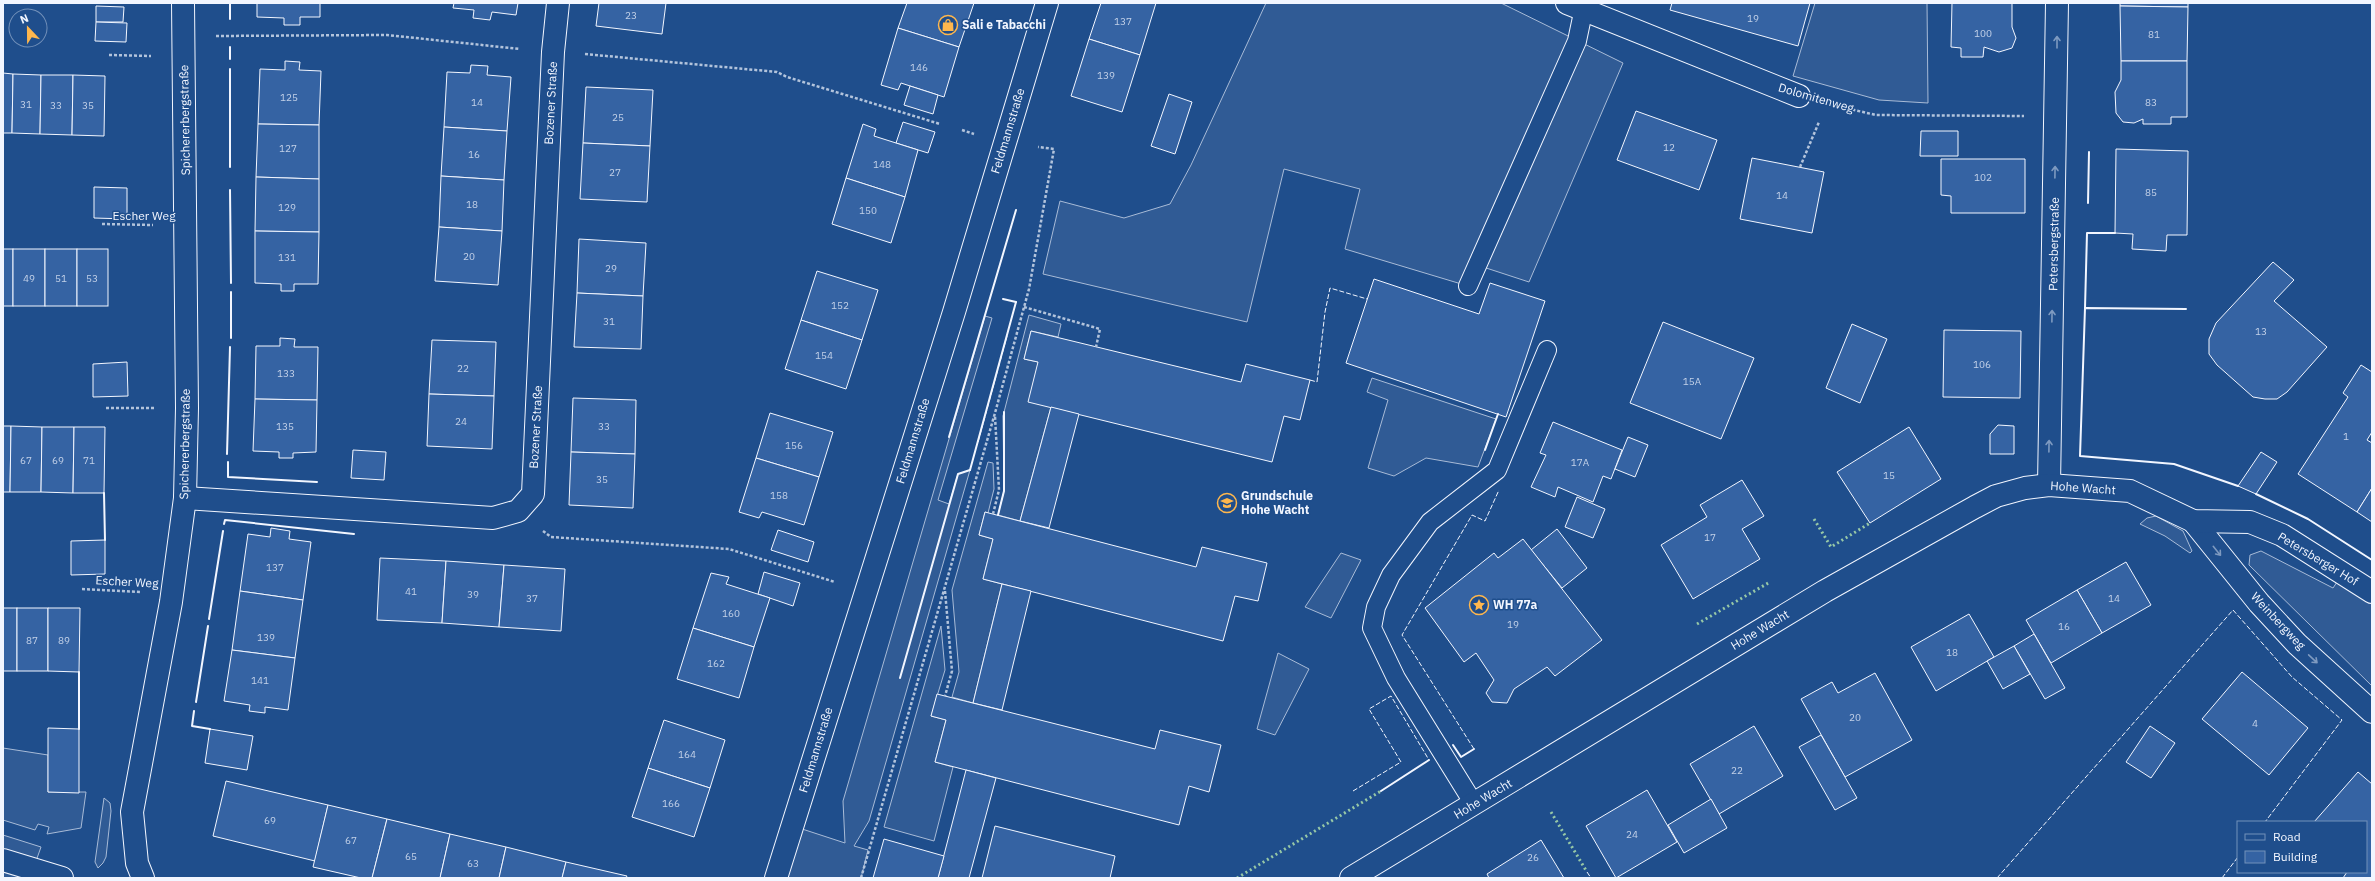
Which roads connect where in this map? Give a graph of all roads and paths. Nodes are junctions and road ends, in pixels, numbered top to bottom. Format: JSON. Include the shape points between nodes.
{"nodes":[{"id":1,"x":183,"y":3,"type":"edge"},
{"id":2,"x":558,"y":3,"type":"edge"},
{"id":3,"x":1048,"y":3,"type":"edge"},
{"id":4,"x":2057,"y":3,"type":"edge"},
{"id":5,"x":1578,"y":6,"type":"edge"},
{"id":6,"x":230,"y":36,"type":"dead end"},
{"id":7,"x":553,"y":52,"type":"junction"},
{"id":8,"x":109,"y":55,"type":"dead end"},
{"id":9,"x":128,"y":56,"type":"dead end"},
{"id":10,"x":620,"y":57,"type":"dead end"},
{"id":11,"x":1799,"y":96,"type":"joint"},
{"id":12,"x":2056,"y":116,"type":"junction"},
{"id":13,"x":940,"y":124,"type":"dead end"},
{"id":14,"x":1815,"y":130,"type":"dead end"},
{"id":15,"x":1033,"y":146,"type":"dead end"},
{"id":16,"x":1800,"y":167,"type":"dead end"},
{"id":17,"x":102,"y":224,"type":"dead end"},
{"id":18,"x":186,"y":225,"type":"junction"},
{"id":19,"x":1468,"y":286,"type":"dead end"},
{"id":20,"x":1024,"y":307,"type":"junction"},
{"id":21,"x":1096,"y":347,"type":"dead end"},
{"id":22,"x":1547,"y":350,"type":"dead end"},
{"id":23,"x":106,"y":408,"type":"dead end"},
{"id":24,"x":187,"y":408,"type":"junction"},
{"id":25,"x":995,"y":413,"type":"junction"},
{"id":26,"x":2049,"y":484,"type":"junction"},
{"id":27,"x":185,"y":498,"type":"junction"},
{"id":28,"x":518,"y":511,"type":"junction"},
{"id":29,"x":993,"y":514,"type":"dead end"},
{"id":30,"x":2193,"y":521,"type":"junction"},
{"id":31,"x":804,"y":572,"type":"dead end"},
{"id":32,"x":82,"y":589,"type":"dead end"},
{"id":33,"x":945,"y":589,"type":"junction"},
{"id":34,"x":2372,"y":592,"type":"edge"},
{"id":35,"x":172,"y":593,"type":"junction"},
{"id":36,"x":945,"y":696,"type":"dead end"},
{"id":37,"x":2372,"y":712,"type":"edge"},
{"id":38,"x":1474,"y":804,"type":"junction"},
{"id":39,"x":3,"y":860,"type":"edge"},
{"id":40,"x":62,"y":878,"type":"edge"},
{"id":41,"x":143,"y":878,"type":"edge"},
{"id":42,"x":776,"y":878,"type":"edge"},
{"id":43,"x":861,"y":878,"type":"edge"},
{"id":44,"x":1351,"y":878,"type":"edge"}],
"edges":[{"from":1,"to":18,"type":"street","name":"Spichererbergstraße"},
{"from":2,"to":7,"type":"street","name":"Bozener Straße"},
{"from":3,"to":42,"type":"street","name":"Feldmannstraße"},
{"from":12,"to":4,"type":"street","name":"Petersbergstraße","one_way":true},
{"from":5,"to":11,"type":"street","name":"Dolomitenweg"},
{"from":5,"to":19,"type":"lane","via":[[1577,40]]},
{"from":6,"to":7,"type":"path","via":[[387,35]]},
{"from":7,"to":28,"type":"street","name":"Bozener Straße","via":[[533,494]]},
{"from":8,"to":9,"type":"path"},
{"from":10,"to":13,"type":"path","via":[[777,72]]},
{"from":11,"to":12,"type":"path","name":"Dolomitenweg","via":[[1876,115]]},
{"from":26,"to":12,"type":"street","name":"Petersbergstraße","one_way":true},
{"from":14,"to":16,"type":"path"},
{"from":15,"to":20,"type":"path","via":[[1054,149]]},
{"from":17,"to":18,"type":"path","name":"Escher Weg"},
{"from":18,"to":24,"type":"street","name":"Spichererbergstraße"},
{"from":20,"to":21,"type":"path","via":[[1100,329]]},
{"from":20,"to":25,"type":"path"},
{"from":22,"to":38,"type":"lane","via":[[1497,470],[1430,522],[1391,575],[1376,607],[1372,628],[1396,678]]},
{"from":23,"to":24,"type":"path"},
{"from":24,"to":27,"type":"street","name":"Spichererbergstraße"},
{"from":25,"to":29,"type":"path","via":[[999,490]]},
{"from":25,"to":33,"type":"path"},
{"from":26,"to":30,"type":"street","name":"Hohe Wacht","via":[[2130,491]]},
{"from":26,"to":38,"type":"street","name":"Hohe Wacht","via":[[1996,496],[1930,531],[1814,598]]},
{"from":27,"to":28,"type":"street","via":[[493,518]]},
{"from":27,"to":35,"type":"street","name":"Spichererbergstraße"},
{"from":28,"to":31,"type":"path","via":[[551,537],[729,550]]},
{"from":30,"to":34,"type":"street","name":"Petersberger Hof","via":[[2250,522],[2282,535]]},
{"from":30,"to":37,"type":"street","name":"Weinbergweg","one_way":true,"via":[[2259,603]]},
{"from":32,"to":35,"type":"path","name":"Escher Weg"},
{"from":33,"to":36,"type":"path","via":[[952,671]]},
{"from":33,"to":43,"type":"path"},
{"from":35,"to":41,"type":"street","name":"Spichererbergstraße","via":[[132,812],[137,863]]},
{"from":38,"to":44,"type":"street","name":"Hohe Wacht"},
{"from":39,"to":40,"type":"street"}]}
